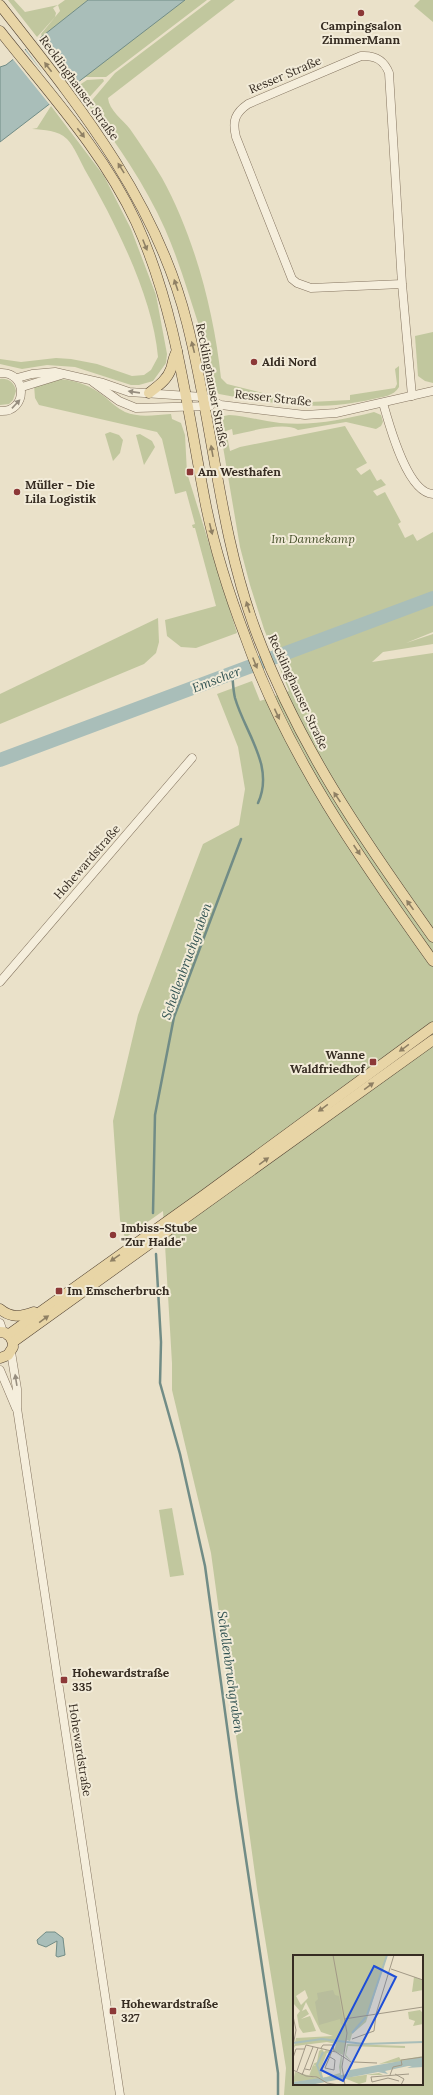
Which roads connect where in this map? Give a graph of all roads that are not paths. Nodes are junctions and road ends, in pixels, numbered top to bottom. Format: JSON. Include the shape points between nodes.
{"nodes":[{"id":1,"x":0,"y":5,"type":"edge"},
{"id":2,"x":0,"y":31,"type":"edge"},
{"id":3,"x":402,"y":284,"type":"junction"},
{"id":4,"x":177,"y":351,"type":"junction"},
{"id":5,"x":0,"y":373,"type":"edge"},
{"id":6,"x":62,"y":375,"type":"junction"},
{"id":7,"x":17,"y":378,"type":"junction"},
{"id":8,"x":93,"y":382,"type":"junction"},
{"id":9,"x":22,"y":387,"type":"junction"},
{"id":10,"x":433,"y":391,"type":"edge"},
{"id":11,"x":149,"y":393,"type":"junction"},
{"id":12,"x":187,"y":395,"type":"junction"},
{"id":13,"x":412,"y":396,"type":"junction"},
{"id":14,"x":203,"y":397,"type":"junction"},
{"id":15,"x":383,"y":403,"type":"junction"},
{"id":16,"x":217,"y":404,"type":"junction"},
{"id":17,"x":189,"y":408,"type":"junction"},
{"id":18,"x":205,"y":408,"type":"junction"},
{"id":19,"x":0,"y":411,"type":"edge"},
{"id":20,"x":433,"y":494,"type":"edge"},
{"id":21,"x":192,"y":758,"type":"dead end"},
{"id":22,"x":433,"y":937,"type":"edge"},
{"id":23,"x":433,"y":961,"type":"edge"},
{"id":24,"x":0,"y":982,"type":"edge"},
{"id":25,"x":433,"y":1027,"type":"edge"},
{"id":26,"x":433,"y":1040,"type":"edge"},
{"id":27,"x":45,"y":1308,"type":"junction"},
{"id":28,"x":0,"y":1309,"type":"edge"},
{"id":29,"x":6,"y":1336,"type":"edge"},
{"id":30,"x":0,"y":1358,"type":"edge"},
{"id":31,"x":0,"y":1370,"type":"edge"},
{"id":32,"x":16,"y":1408,"type":"junction"},
{"id":33,"x":120,"y":2095,"type":"edge"}],
"edges":[{"from":14,"to":1,"type":"main road","name":"Recklinghauser Straße","one_way":true,"via":[[184,311],[157,236],[135,191],[68,94]]},
{"from":2,"to":4,"type":"main road","name":"Recklinghauser Straße","one_way":true,"via":[[108,170],[137,224],[157,276]]},
{"from":3,"to":3,"type":"street","name":"Resser Straße","via":[[389,74],[382,62],[373,56],[361,56],[248,104],[240,110],[234,118],[236,137],[292,278],[297,284],[311,288]]},
{"from":3,"to":13,"type":"street","name":"Resser Straße"},
{"from":4,"to":11,"type":"main road","via":[[171,370],[164,381]]},
{"from":4,"to":12,"type":"main road","name":"Recklinghauser Straße"},
{"from":5,"to":7,"type":"street","via":[[11,374]]},
{"from":6,"to":7,"type":"street","via":[[44,372]]},
{"from":6,"to":8,"type":"street"},
{"from":6,"to":9,"type":"street"},
{"from":7,"to":9,"type":"street"},
{"from":11,"to":8,"type":"street","one_way":true,"via":[[129,392],[103,382]]},
{"from":8,"to":17,"type":"street","via":[[119,401],[136,408]]},
{"from":19,"to":9,"type":"street","one_way":true,"via":[[9,410],[19,403]]},
{"from":10,"to":13,"type":"street","name":"Resser Straße"},
{"from":11,"to":12,"type":"street"},
{"from":12,"to":14,"type":"street"},
{"from":12,"to":17,"type":"main road","name":"Recklinghauser Straße"},
{"from":13,"to":15,"type":"street","name":"Resser Straße"},
{"from":14,"to":16,"type":"street","name":"Resser Straße"},
{"from":14,"to":18,"type":"main road","name":"Recklinghauser Straße"},
{"from":15,"to":16,"type":"street","name":"Resser Straße","via":[[336,414],[316,415]]},
{"from":15,"to":20,"type":"street","via":[[396,443],[417,486],[428,494]]},
{"from":16,"to":18,"type":"street"},
{"from":17,"to":18,"type":"street"},
{"from":17,"to":23,"type":"main road","name":"Recklinghauser Straße","one_way":true,"via":[[211,529],[261,679],[292,744],[322,797]]},
{"from":22,"to":18,"type":"main road","name":"Recklinghauser Straße","one_way":true,"via":[[330,786],[299,732],[273,674],[246,603],[224,517]]},
{"from":21,"to":24,"type":"street","name":"Hohewardstraße"},
{"from":25,"to":27,"type":"main road","one_way":true},
{"from":29,"to":26,"type":"main road","one_way":true},
{"from":27,"to":28,"type":"main road","via":[[23,1316],[11,1316]]},
{"from":27,"to":29,"type":"main road"},
{"from":29,"to":30,"type":"main road","via":[[4,1357]]},
{"from":32,"to":29,"type":"street","name":"Hohewardstraße","one_way":true,"via":[[17,1389]]},
{"from":31,"to":32,"type":"street","name":"Hohewardstraße"},
{"from":32,"to":33,"type":"street","name":"Hohewardstraße"}]}
